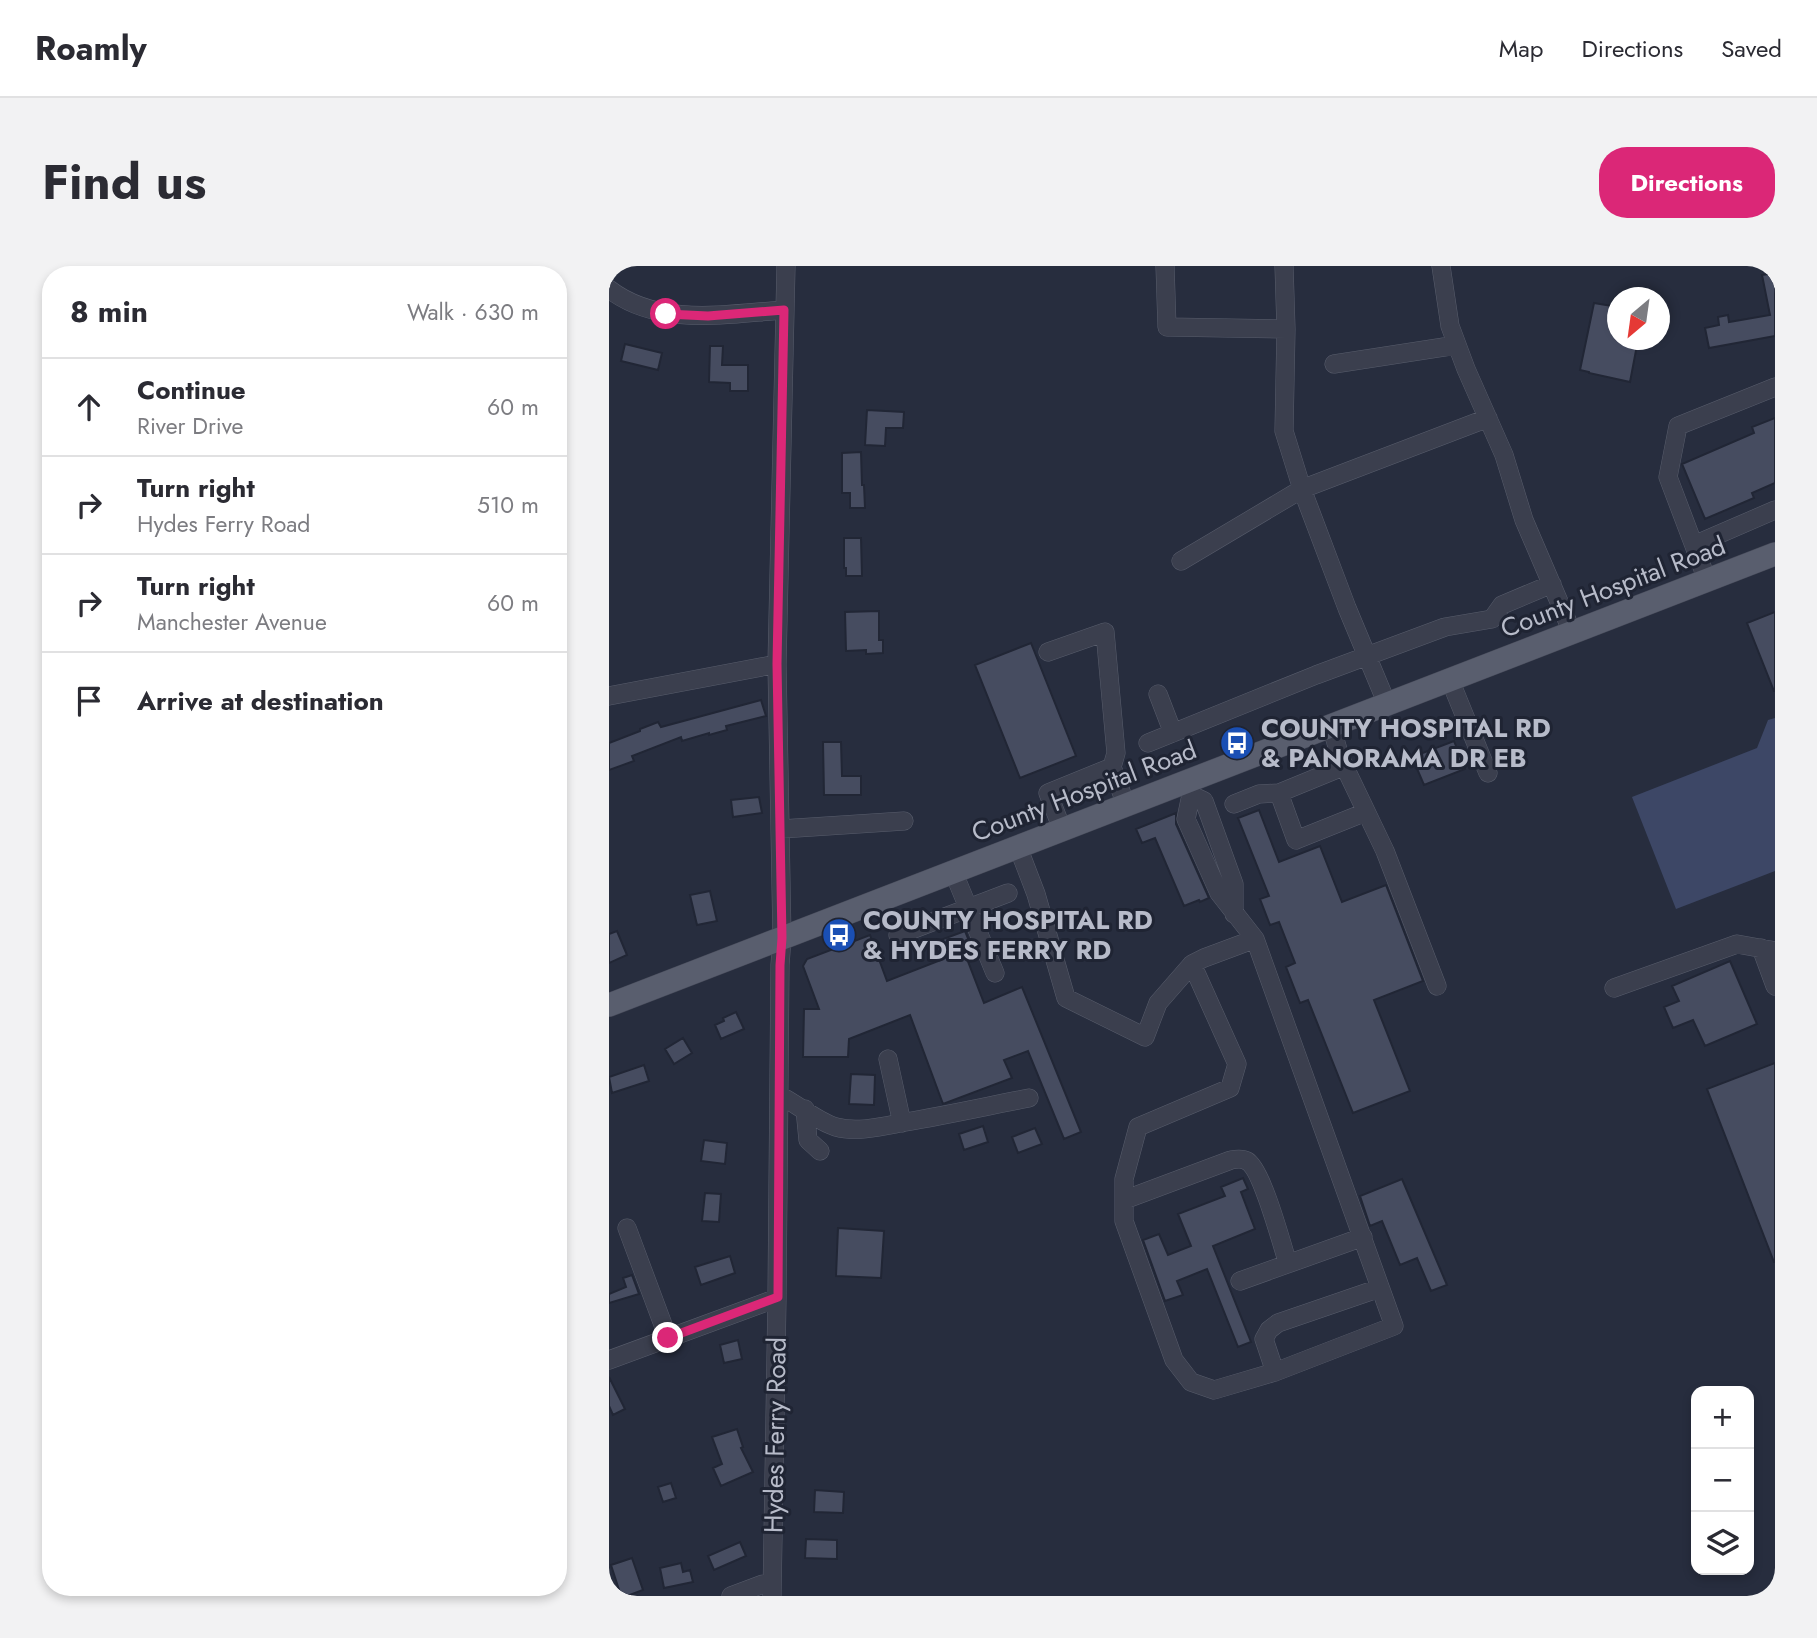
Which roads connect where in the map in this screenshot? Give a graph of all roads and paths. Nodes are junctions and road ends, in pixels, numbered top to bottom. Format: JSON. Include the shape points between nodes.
{"nodes":[{"id":1,"x":786,"y":266,"type":"edge"},
{"id":2,"x":1165,"y":266,"type":"edge"},
{"id":3,"x":1284,"y":266,"type":"edge"},
{"id":4,"x":1441,"y":266,"type":"edge"},
{"id":5,"x":609,"y":289,"type":"edge"},
{"id":6,"x":784,"y":310,"type":"junction"},
{"id":7,"x":1286,"y":329,"type":"junction"},
{"id":8,"x":1457,"y":345,"type":"junction"},
{"id":9,"x":1335,"y":364,"type":"dead end"},
{"id":10,"x":1775,"y":387,"type":"edge"},
{"id":11,"x":1488,"y":418,"type":"junction"},
{"id":12,"x":1302,"y":489,"type":"junction"},
{"id":13,"x":1775,"y":510,"type":"edge"},
{"id":14,"x":1694,"y":545,"type":"junction"},
{"id":15,"x":1775,"y":554,"type":"edge"},
{"id":16,"x":1181,"y":561,"type":"dead end"},
{"id":17,"x":1707,"y":580,"type":"junction"},
{"id":18,"x":1552,"y":584,"type":"junction"},
{"id":19,"x":1572,"y":632,"type":"junction"},
{"id":20,"x":1048,"y":652,"type":"dead end"},
{"id":21,"x":1367,"y":657,"type":"junction"},
{"id":22,"x":777,"y":664,"type":"junction"},
{"id":23,"x":1450,"y":680,"type":"junction"},
{"id":24,"x":1158,"y":694,"type":"dead end"},
{"id":25,"x":609,"y":696,"type":"edge"},
{"id":26,"x":1387,"y":704,"type":"junction"},
{"id":27,"x":1331,"y":726,"type":"junction"},
{"id":28,"x":1173,"y":733,"type":"junction"},
{"id":29,"x":1147,"y":743,"type":"dead end"},
{"id":30,"x":1345,"y":766,"type":"junction"},
{"id":31,"x":1112,"y":767,"type":"junction"},
{"id":32,"x":1488,"y":773,"type":"dead end"},
{"id":33,"x":1191,"y":787,"type":"junction"},
{"id":34,"x":1279,"y":793,"type":"junction"},
{"id":35,"x":1234,"y":804,"type":"dead end"},
{"id":36,"x":1126,"y":805,"type":"junction"},
{"id":37,"x":1366,"y":812,"type":"junction"},
{"id":38,"x":904,"y":821,"type":"dead end"},
{"id":39,"x":781,"y":829,"type":"junction"},
{"id":40,"x":1062,"y":829,"type":"junction"},
{"id":41,"x":1018,"y":847,"type":"junction"},
{"id":42,"x":953,"y":871,"type":"junction"},
{"id":43,"x":1008,"y":893,"type":"dead end"},
{"id":44,"x":969,"y":909,"type":"junction"},
{"id":45,"x":898,"y":935,"type":"dead end"},
{"id":46,"x":782,"y":938,"type":"junction"},
{"id":47,"x":1255,"y":939,"type":"junction"},
{"id":48,"x":1768,"y":950,"type":"edge"},
{"id":49,"x":1192,"y":964,"type":"junction"},
{"id":50,"x":995,"y":973,"type":"dead end"},
{"id":51,"x":1437,"y":986,"type":"dead end"},
{"id":52,"x":1775,"y":986,"type":"edge"},
{"id":53,"x":1614,"y":988,"type":"dead end"},
{"id":54,"x":609,"y":1006,"type":"edge"},
{"id":55,"x":888,"y":1059,"type":"dead end"},
{"id":56,"x":779,"y":1095,"type":"junction"},
{"id":57,"x":1028,"y":1097,"type":"dead end"},
{"id":58,"x":805,"y":1109,"type":"junction"},
{"id":59,"x":902,"y":1123,"type":"junction"},
{"id":60,"x":820,"y":1151,"type":"dead end"},
{"id":61,"x":1124,"y":1200,"type":"junction"},
{"id":62,"x":627,"y":1228,"type":"dead end"},
{"id":63,"x":1363,"y":1237,"type":"junction"},
{"id":64,"x":1288,"y":1264,"type":"junction"},
{"id":65,"x":1240,"y":1281,"type":"dead end"},
{"id":66,"x":1380,"y":1287,"type":"junction"},
{"id":67,"x":778,"y":1297,"type":"junction"},
{"id":68,"x":668,"y":1338,"type":"junction"},
{"id":69,"x":609,"y":1360,"type":"edge"},
{"id":70,"x":1275,"y":1371,"type":"junction"},
{"id":71,"x":772,"y":1590,"type":"edge"},
{"id":72,"x":731,"y":1596,"type":"edge"}],
"edges":[{"from":1,"to":6,"type":"street","name":"Hydes Ferry Road"},
{"from":2,"to":7,"type":"street","via":[[1167,327]]},
{"from":3,"to":7,"type":"street"},
{"from":4,"to":8,"type":"street"},
{"from":5,"to":6,"type":"street","via":[[621,299],[666,314]]},
{"from":6,"to":22,"type":"street","name":"Hydes Ferry Road"},
{"from":7,"to":12,"type":"street","via":[[1284,431]]},
{"from":8,"to":9,"type":"street"},
{"from":8,"to":11,"type":"street"},
{"from":10,"to":14,"type":"street","via":[[1678,426],[1668,477]]},
{"from":11,"to":12,"type":"street"},
{"from":11,"to":18,"type":"street"},
{"from":12,"to":16,"type":"street"},
{"from":12,"to":21,"type":"street"},
{"from":13,"to":14,"type":"street"},
{"from":14,"to":17,"type":"street"},
{"from":15,"to":17,"type":"main road","name":"County Hospital Road"},
{"from":17,"to":19,"type":"main road","name":"County Hospital Road"},
{"from":18,"to":19,"type":"street"},
{"from":18,"to":21,"type":"street","via":[[1502,606],[1492,619],[1445,627]]},
{"from":19,"to":23,"type":"main road","name":"County Hospital Road"},
{"from":20,"to":31,"type":"street","via":[[1105,632],[1116,753]]},
{"from":21,"to":26,"type":"street"},
{"from":21,"to":28,"type":"street"},
{"from":22,"to":25,"type":"street"},
{"from":22,"to":39,"type":"street","name":"Hydes Ferry Road"},
{"from":23,"to":26,"type":"main road","name":"County Hospital Road"},
{"from":23,"to":32,"type":"street"},
{"from":24,"to":28,"type":"street"},
{"from":26,"to":27,"type":"main road","name":"County Hospital Road"},
{"from":27,"to":30,"type":"street"},
{"from":27,"to":33,"type":"main road","name":"County Hospital Road"},
{"from":28,"to":29,"type":"street"},
{"from":30,"to":34,"type":"street"},
{"from":30,"to":37,"type":"street"},
{"from":31,"to":36,"type":"street"},
{"from":31,"to":40,"type":"street","via":[[1048,793]]},
{"from":33,"to":36,"type":"main road","name":"County Hospital Road"},
{"from":33,"to":47,"type":"street","via":[[1186,819],[1219,893]]},
{"from":34,"to":35,"type":"street","via":[[1259,794]]},
{"from":34,"to":37,"type":"street","via":[[1296,840]]},
{"from":36,"to":40,"type":"main road","name":"County Hospital Road"},
{"from":37,"to":51,"type":"street"},
{"from":38,"to":39,"type":"street"},
{"from":39,"to":46,"type":"street","name":"Hydes Ferry Road"},
{"from":40,"to":41,"type":"main road","name":"County Hospital Road"},
{"from":41,"to":42,"type":"main road","name":"County Hospital Road"},
{"from":41,"to":49,"type":"street","via":[[1066,998],[1145,1037],[1158,1003]]},
{"from":42,"to":44,"type":"street"},
{"from":42,"to":46,"type":"main road","name":"County Hospital Road"},
{"from":43,"to":44,"type":"street"},
{"from":44,"to":45,"type":"street"},
{"from":44,"to":50,"type":"street"},
{"from":46,"to":54,"type":"main road","name":"County Hospital Road"},
{"from":46,"to":56,"type":"street","name":"Hydes Ferry Road"},
{"from":47,"to":49,"type":"street"},
{"from":47,"to":63,"type":"street"},
{"from":48,"to":52,"type":"street"},
{"from":48,"to":53,"type":"street","via":[[1737,944]]},
{"from":49,"to":61,"type":"street","via":[[1237,1064],[1230,1088],[1138,1127],[1124,1179]]},
{"from":55,"to":59,"type":"street"},
{"from":56,"to":58,"type":"street"},
{"from":56,"to":67,"type":"street","name":"Hydes Ferry Road"},
{"from":57,"to":59,"type":"street"},
{"from":58,"to":59,"type":"street","via":[[840,1128]]},
{"from":58,"to":60,"type":"street","via":[[808,1140]]},
{"from":61,"to":64,"type":"street","via":[[1231,1160],[1248,1161],[1259,1176]]},
{"from":61,"to":70,"type":"street","via":[[1124,1221],[1174,1360],[1191,1382],[1214,1390]]},
{"from":62,"to":68,"type":"street"},
{"from":63,"to":64,"type":"street"},
{"from":63,"to":66,"type":"street"},
{"from":64,"to":65,"type":"street"},
{"from":66,"to":70,"type":"street","via":[[1277,1323],[1264,1339]]},
{"from":66,"to":70,"type":"street","via":[[1394,1326]]},
{"from":67,"to":68,"type":"street"},
{"from":67,"to":71,"type":"street","name":"Hydes Ferry Road"},
{"from":68,"to":69,"type":"street"},
{"from":71,"to":72,"type":"street","via":[[763,1584]]}]}
